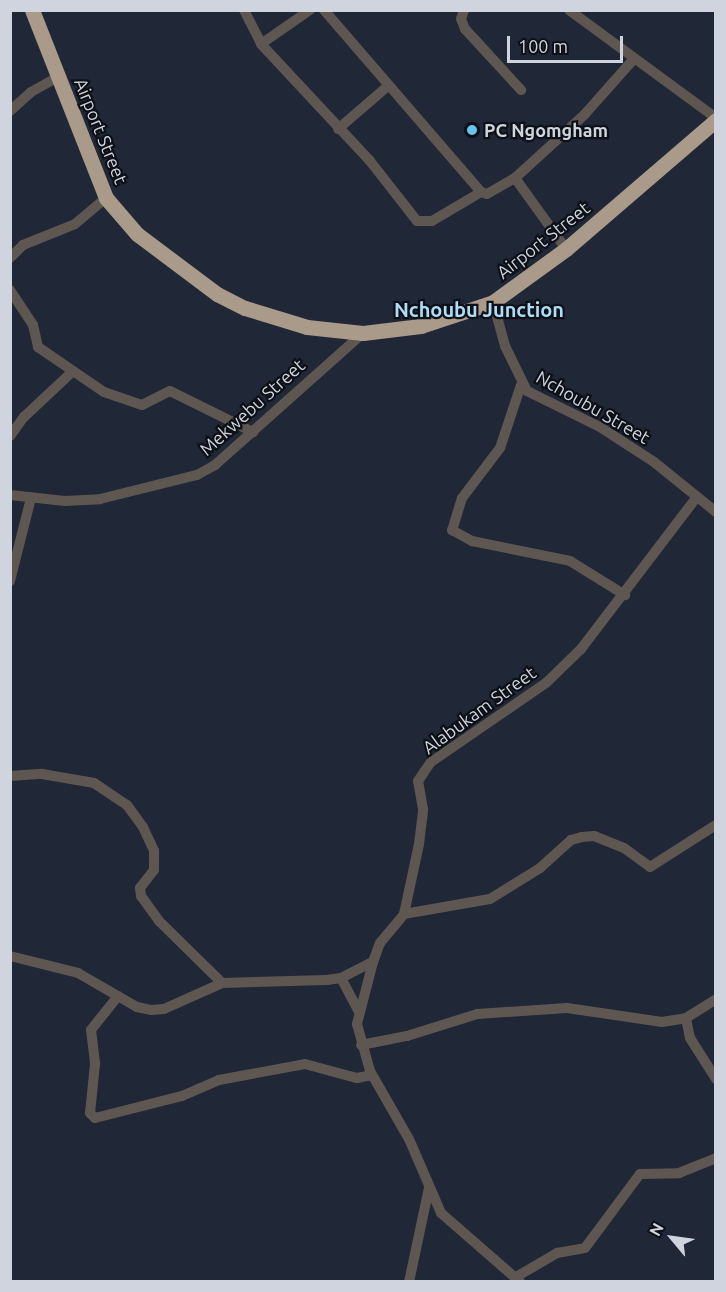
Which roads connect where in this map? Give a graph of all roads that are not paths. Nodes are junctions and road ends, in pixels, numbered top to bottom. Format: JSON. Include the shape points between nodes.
{"nodes":[{"id":1,"x":32,"y":10,"type":"edge"},
{"id":2,"x":244,"y":10,"type":"edge"},
{"id":3,"x":310,"y":10,"type":"edge"},
{"id":4,"x":324,"y":10,"type":"edge"},
{"id":5,"x":464,"y":10,"type":"edge"},
{"id":6,"x":569,"y":10,"type":"edge"},
{"id":7,"x":261,"y":44,"type":"junction"},
{"id":8,"x":633,"y":60,"type":"junction"},
{"id":9,"x":58,"y":77,"type":"junction"},
{"id":10,"x":389,"y":85,"type":"junction"},
{"id":11,"x":521,"y":90,"type":"dead end"},
{"id":12,"x":10,"y":111,"type":"edge"},
{"id":13,"x":716,"y":119,"type":"edge"},
{"id":14,"x":338,"y":129,"type":"junction"},
{"id":15,"x":514,"y":178,"type":"junction"},
{"id":16,"x":481,"y":192,"type":"junction"},
{"id":17,"x":106,"y":198,"type":"junction"},
{"id":18,"x":566,"y":249,"type":"junction"},
{"id":19,"x":10,"y":258,"type":"edge"},
{"id":20,"x":10,"y":290,"type":"edge"},
{"id":21,"x":493,"y":302,"type":"junction"},
{"id":22,"x":363,"y":333,"type":"junction"},
{"id":23,"x":72,"y":372,"type":"junction"},
{"id":24,"x":521,"y":385,"type":"junction"},
{"id":25,"x":253,"y":432,"type":"junction"},
{"id":26,"x":10,"y":436,"type":"edge"},
{"id":27,"x":10,"y":495,"type":"edge"},
{"id":28,"x":31,"y":498,"type":"junction"},
{"id":29,"x":697,"y":498,"type":"junction"},
{"id":30,"x":714,"y":505,"type":"edge"},
{"id":31,"x":10,"y":581,"type":"edge"},
{"id":32,"x":625,"y":595,"type":"junction"},
{"id":33,"x":10,"y":776,"type":"edge"},
{"id":34,"x":716,"y":825,"type":"edge"},
{"id":35,"x":404,"y":914,"type":"junction"},
{"id":36,"x":10,"y":956,"type":"edge"},
{"id":37,"x":373,"y":962,"type":"junction"},
{"id":38,"x":341,"y":978,"type":"junction"},
{"id":39,"x":222,"y":983,"type":"junction"},
{"id":40,"x":118,"y":996,"type":"junction"},
{"id":41,"x":716,"y":999,"type":"edge"},
{"id":42,"x":359,"y":1012,"type":"junction"},
{"id":43,"x":686,"y":1018,"type":"junction"},
{"id":44,"x":361,"y":1045,"type":"junction"},
{"id":45,"x":372,"y":1075,"type":"junction"},
{"id":46,"x":716,"y":1079,"type":"edge"},
{"id":47,"x":716,"y":1158,"type":"edge"},
{"id":48,"x":429,"y":1188,"type":"junction"},
{"id":49,"x":518,"y":1279,"type":"edge"},
{"id":50,"x":409,"y":1281,"type":"edge"}],
"edges":[{"from":1,"to":9,"type":"highway","name":"Airport Street"},
{"from":2,"to":7,"type":"street"},
{"from":3,"to":7,"type":"street"},
{"from":4,"to":10,"type":"street"},
{"from":5,"to":11,"type":"street","via":[[461,19],[465,29]]},
{"from":6,"to":8,"type":"street"},
{"from":7,"to":14,"type":"street"},
{"from":8,"to":13,"type":"street"},
{"from":8,"to":15,"type":"street","via":[[585,114]]},
{"from":9,"to":12,"type":"street","via":[[31,92]]},
{"from":9,"to":17,"type":"highway","name":"Airport Street"},
{"from":10,"to":14,"type":"street"},
{"from":10,"to":16,"type":"street"},
{"from":13,"to":18,"type":"highway","name":"Airport Street"},
{"from":14,"to":16,"type":"street","via":[[417,221],[432,221]]},
{"from":15,"to":16,"type":"street","via":[[487,194]]},
{"from":15,"to":18,"type":"street"},
{"from":17,"to":19,"type":"street","via":[[75,224],[23,245]]},
{"from":17,"to":22,"type":"highway","name":"Airport Street","via":[[164,258],[217,294],[280,320]]},
{"from":18,"to":21,"type":"highway","name":"Airport Street"},
{"from":20,"to":23,"type":"street","via":[[33,325],[38,346]]},
{"from":21,"to":22,"type":"highway","name":"Airport Street","via":[[421,326]]},
{"from":21,"to":24,"type":"street","name":"Nchoubu Street"},
{"from":22,"to":25,"type":"street","name":"Mekwebu Street"},
{"from":23,"to":25,"type":"street","via":[[104,392],[136,404],[148,403],[170,391]]},
{"from":23,"to":26,"type":"street","via":[[24,417]]},
{"from":24,"to":29,"type":"street","name":"Nchoubu Street","via":[[535,397],[600,427],[654,462]]},
{"from":24,"to":32,"type":"street","via":[[500,448],[462,498],[452,530],[472,541],[570,561]]},
{"from":25,"to":28,"type":"street","name":"Mekwebu Street","via":[[215,465],[175,483],[100,499]]},
{"from":27,"to":28,"type":"street","name":"Mekwebu Street"},
{"from":28,"to":31,"type":"street"},
{"from":29,"to":30,"type":"street","name":"Nchoubu Street"},
{"from":29,"to":32,"type":"street","name":"Alabukam Street"},
{"from":32,"to":35,"type":"street","name":"Alabukam Street","via":[[581,649],[546,683],[431,762],[424,772],[418,781],[423,810],[419,844]]},
{"from":33,"to":39,"type":"street","via":[[42,774],[94,783],[127,805],[143,826],[154,851],[153,870],[140,888],[141,896],[159,921]]},
{"from":34,"to":35,"type":"street","via":[[650,867],[624,848],[594,836],[571,840],[540,868],[490,899]]},
{"from":35,"to":37,"type":"street","name":"Alabukam Street","via":[[381,943]]},
{"from":36,"to":40,"type":"street","via":[[78,973]]},
{"from":37,"to":38,"type":"street"},
{"from":37,"to":42,"type":"street","name":"Alabukam Street"},
{"from":38,"to":39,"type":"street","via":[[272,984]]},
{"from":38,"to":42,"type":"street"},
{"from":39,"to":40,"type":"street","via":[[164,1009],[144,1009]]},
{"from":40,"to":45,"type":"street","via":[[91,1030],[95,1064],[90,1113],[95,1118],[182,1096],[219,1080],[305,1064],[357,1078]]},
{"from":41,"to":43,"type":"street"},
{"from":42,"to":44,"type":"street"},
{"from":43,"to":44,"type":"street","via":[[662,1022],[567,1008],[477,1014],[407,1036]]},
{"from":43,"to":46,"type":"street","via":[[690,1038]]},
{"from":44,"to":45,"type":"street"},
{"from":45,"to":48,"type":"street","via":[[409,1139]]},
{"from":47,"to":49,"type":"street","via":[[679,1173],[640,1174],[585,1248],[557,1253]]},
{"from":48,"to":49,"type":"street","via":[[447,1219]]},
{"from":48,"to":50,"type":"street"}]}
